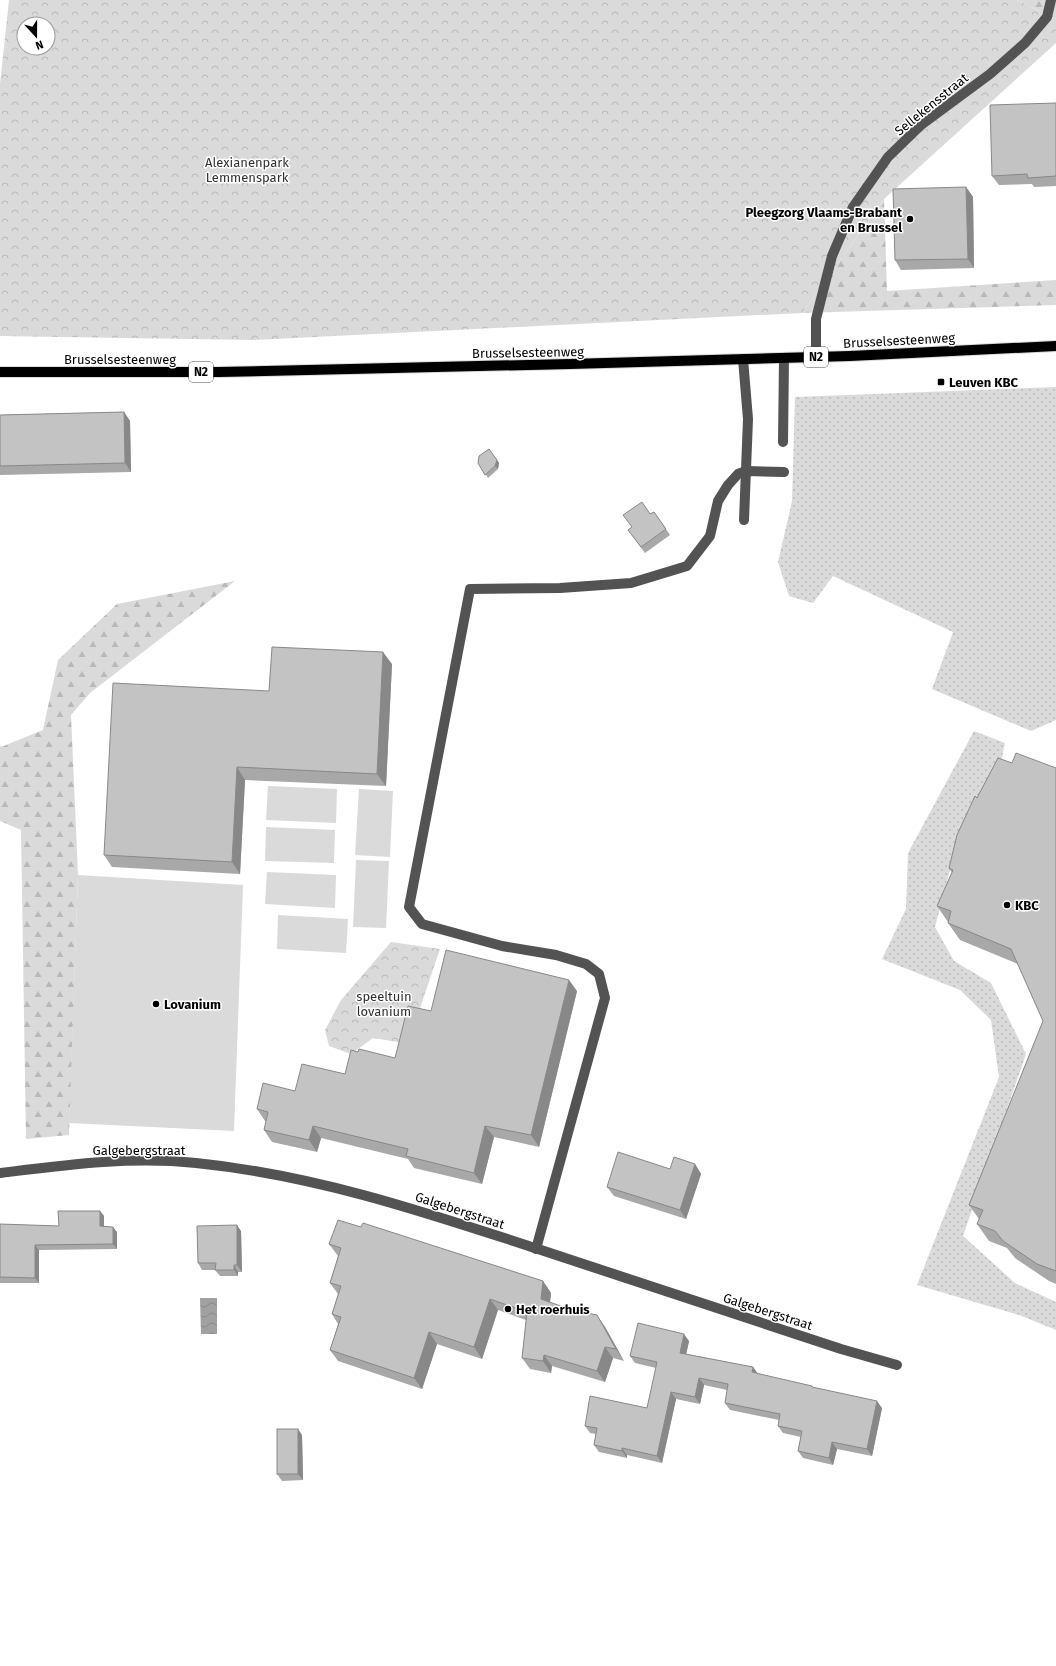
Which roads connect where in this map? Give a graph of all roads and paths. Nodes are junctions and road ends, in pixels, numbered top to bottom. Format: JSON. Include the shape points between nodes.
{"nodes":[{"id":1,"x":1051,"y":0,"type":"edge"},
{"id":2,"x":1056,"y":346,"type":"edge"},
{"id":3,"x":816,"y":357,"type":"junction"},
{"id":4,"x":784,"y":358,"type":"junction"},
{"id":5,"x":743,"y":359,"type":"junction"},
{"id":6,"x":0,"y":372,"type":"edge"},
{"id":7,"x":783,"y":442,"type":"dead end"},
{"id":8,"x":746,"y":471,"type":"junction"},
{"id":9,"x":784,"y":472,"type":"dead end"},
{"id":10,"x":744,"y":520,"type":"dead end"},
{"id":11,"x":0,"y":1174,"type":"edge"},
{"id":12,"x":536,"y":1249,"type":"junction"},
{"id":13,"x":897,"y":1365,"type":"dead end"}],
"edges":[{"from":1,"to":3,"type":"street","name":"Sellekensstraat","via":[[1047,17],[1025,44],[990,74],[921,125],[888,157],[853,207],[832,256],[816,319]]},
{"from":2,"to":3,"type":"main road","name":"Brusselsesteenweg","number":"N2"},
{"from":3,"to":4,"type":"main road","name":"Brusselsesteenweg","number":"N2"},
{"from":4,"to":5,"type":"main road","name":"Brusselsesteenweg","number":"N2"},
{"from":4,"to":7,"type":"street"},
{"from":5,"to":6,"type":"main road","name":"Brusselsesteenweg","number":"N2","via":[[219,372]]},
{"from":5,"to":8,"type":"street","via":[[748,419]]},
{"from":8,"to":9,"type":"street"},
{"from":8,"to":10,"type":"street"},
{"from":8,"to":12,"type":"street","via":[[738,474],[721,496],[710,536],[687,566],[631,583],[560,588],[470,589],[409,907],[422,924],[481,941],[586,964],[599,974],[605,998]]},
{"from":11,"to":12,"type":"street","name":"Galgebergstraat","via":[[88,1162],[136,1161],[194,1163],[245,1170],[316,1182],[414,1208]]},
{"from":12,"to":13,"type":"street","name":"Galgebergstraat"}]}
